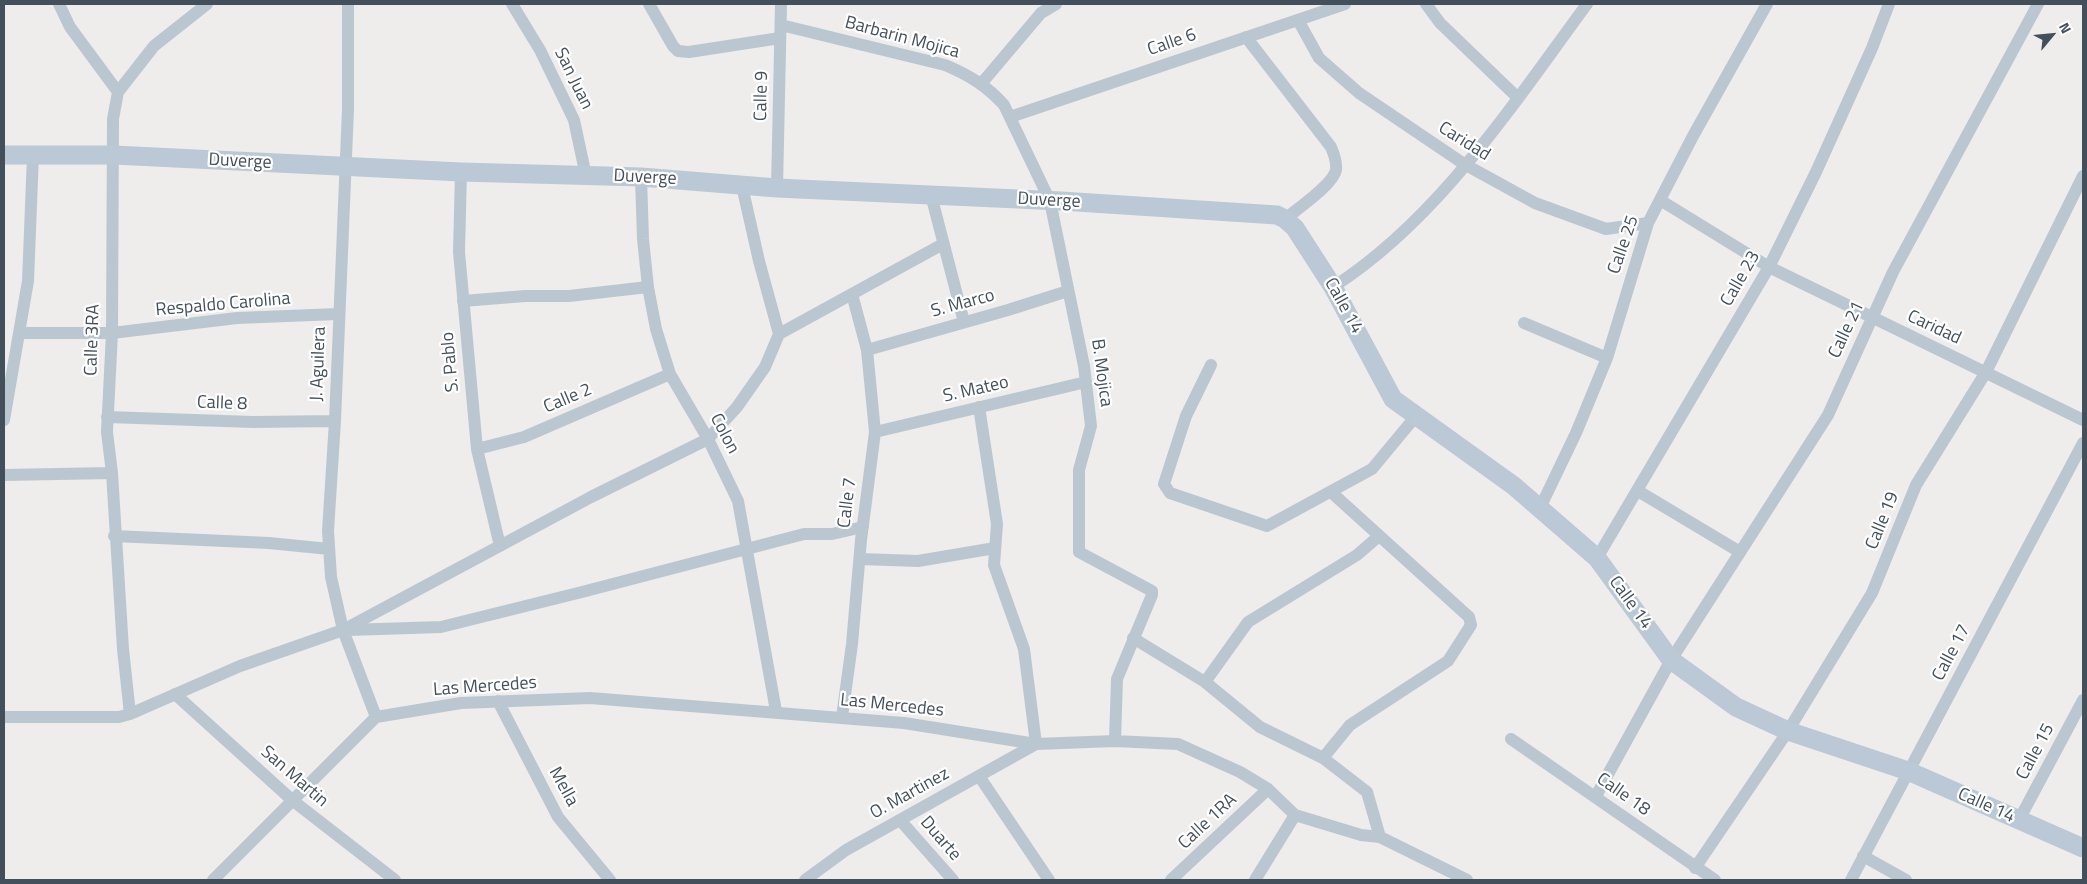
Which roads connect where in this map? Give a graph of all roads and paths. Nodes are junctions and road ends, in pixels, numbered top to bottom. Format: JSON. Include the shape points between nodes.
{"nodes":[{"id":1,"x":59,"y":4,"type":"edge"},
{"id":2,"x":207,"y":4,"type":"edge"},
{"id":3,"x":348,"y":4,"type":"edge"},
{"id":4,"x":512,"y":4,"type":"edge"},
{"id":5,"x":649,"y":4,"type":"edge"},
{"id":6,"x":781,"y":4,"type":"edge"},
{"id":7,"x":1056,"y":4,"type":"edge"},
{"id":8,"x":1345,"y":4,"type":"edge"},
{"id":9,"x":1426,"y":4,"type":"edge"},
{"id":10,"x":1587,"y":4,"type":"edge"},
{"id":11,"x":1767,"y":4,"type":"edge"},
{"id":12,"x":1889,"y":4,"type":"edge"},
{"id":13,"x":2038,"y":4,"type":"edge"},
{"id":14,"x":1298,"y":20,"type":"junction"},
{"id":15,"x":781,"y":32,"type":"junction"},
{"id":16,"x":1246,"y":37,"type":"junction"},
{"id":17,"x":981,"y":84,"type":"junction"},
{"id":18,"x":118,"y":92,"type":"junction"},
{"id":19,"x":1517,"y":98,"type":"junction"},
{"id":20,"x":1010,"y":117,"type":"junction"},
{"id":21,"x":114,"y":154,"type":"junction"},
{"id":22,"x":4,"y":155,"type":"edge"},
{"id":23,"x":33,"y":155,"type":"junction"},
{"id":24,"x":1464,"y":164,"type":"junction"},
{"id":25,"x":345,"y":167,"type":"junction"},
{"id":26,"x":461,"y":172,"type":"junction"},
{"id":27,"x":586,"y":176,"type":"junction"},
{"id":28,"x":2083,"y":176,"type":"edge"},
{"id":29,"x":641,"y":177,"type":"junction"},
{"id":30,"x":742,"y":186,"type":"junction"},
{"id":31,"x":777,"y":188,"type":"junction"},
{"id":32,"x":931,"y":195,"type":"junction"},
{"id":33,"x":1660,"y":200,"type":"junction"},
{"id":34,"x":1050,"y":201,"type":"junction"},
{"id":35,"x":1285,"y":219,"type":"junction"},
{"id":36,"x":1648,"y":223,"type":"junction"},
{"id":37,"x":943,"y":244,"type":"junction"},
{"id":38,"x":1769,"y":267,"type":"junction"},
{"id":39,"x":1333,"y":286,"type":"junction"},
{"id":40,"x":648,"y":287,"type":"junction"},
{"id":41,"x":1068,"y":291,"type":"junction"},
{"id":42,"x":852,"y":294,"type":"junction"},
{"id":43,"x":463,"y":300,"type":"junction"},
{"id":44,"x":338,"y":314,"type":"junction"},
{"id":45,"x":1872,"y":318,"type":"junction"},
{"id":46,"x":964,"y":322,"type":"junction"},
{"id":47,"x":1524,"y":323,"type":"dead end"},
{"id":48,"x":20,"y":333,"type":"junction"},
{"id":49,"x":112,"y":333,"type":"junction"},
{"id":50,"x":779,"y":334,"type":"junction"},
{"id":51,"x":867,"y":350,"type":"junction"},
{"id":52,"x":1607,"y":358,"type":"junction"},
{"id":53,"x":1211,"y":365,"type":"dead end"},
{"id":54,"x":1986,"y":372,"type":"junction"},
{"id":55,"x":670,"y":374,"type":"junction"},
{"id":56,"x":1086,"y":382,"type":"junction"},
{"id":57,"x":979,"y":407,"type":"junction"},
{"id":58,"x":1416,"y":416,"type":"junction"},
{"id":59,"x":107,"y":417,"type":"junction"},
{"id":60,"x":4,"y":420,"type":"edge"},
{"id":61,"x":2083,"y":420,"type":"edge"},
{"id":62,"x":335,"y":421,"type":"junction"},
{"id":63,"x":875,"y":432,"type":"junction"},
{"id":64,"x":708,"y":439,"type":"junction"},
{"id":65,"x":2083,"y":443,"type":"edge"},
{"id":66,"x":477,"y":449,"type":"junction"},
{"id":67,"x":112,"y":473,"type":"junction"},
{"id":68,"x":4,"y":475,"type":"edge"},
{"id":69,"x":1638,"y":490,"type":"junction"},
{"id":70,"x":1331,"y":492,"type":"junction"},
{"id":71,"x":1540,"y":508,"type":"junction"},
{"id":72,"x":863,"y":527,"type":"junction"},
{"id":73,"x":114,"y":536,"type":"junction"},
{"id":74,"x":1379,"y":536,"type":"junction"},
{"id":75,"x":500,"y":546,"type":"junction"},
{"id":76,"x":995,"y":548,"type":"junction"},
{"id":77,"x":329,"y":549,"type":"junction"},
{"id":78,"x":746,"y":551,"type":"junction"},
{"id":79,"x":1740,"y":552,"type":"junction"},
{"id":80,"x":1597,"y":558,"type":"junction"},
{"id":81,"x":860,"y":559,"type":"junction"},
{"id":82,"x":343,"y":630,"type":"junction"},
{"id":83,"x":1133,"y":638,"type":"junction"},
{"id":84,"x":1671,"y":660,"type":"junction"},
{"id":85,"x":1205,"y":682,"type":"junction"},
{"id":86,"x":175,"y":694,"type":"junction"},
{"id":87,"x":2083,"y":700,"type":"edge"},
{"id":88,"x":498,"y":702,"type":"junction"},
{"id":89,"x":776,"y":711,"type":"junction"},
{"id":90,"x":130,"y":714,"type":"junction"},
{"id":91,"x":4,"y":717,"type":"edge"},
{"id":92,"x":376,"y":717,"type":"junction"},
{"id":93,"x":842,"y":718,"type":"junction"},
{"id":94,"x":1788,"y":731,"type":"junction"},
{"id":95,"x":1510,"y":739,"type":"dead end"},
{"id":96,"x":1115,"y":742,"type":"junction"},
{"id":97,"x":1036,"y":744,"type":"junction"},
{"id":98,"x":1323,"y":758,"type":"junction"},
{"id":99,"x":1908,"y":771,"type":"junction"},
{"id":100,"x":979,"y":776,"type":"junction"},
{"id":101,"x":1268,"y":789,"type":"junction"},
{"id":102,"x":1596,"y":796,"type":"junction"},
{"id":103,"x":292,"y":800,"type":"junction"},
{"id":104,"x":1295,"y":814,"type":"junction"},
{"id":105,"x":900,"y":820,"type":"junction"},
{"id":106,"x":2019,"y":820,"type":"junction"},
{"id":107,"x":1380,"y":837,"type":"junction"},
{"id":108,"x":2083,"y":848,"type":"edge"},
{"id":109,"x":1864,"y":856,"type":"junction"},
{"id":110,"x":1695,"y":868,"type":"junction"},
{"id":111,"x":213,"y":880,"type":"edge"},
{"id":112,"x":396,"y":880,"type":"edge"},
{"id":113,"x":610,"y":880,"type":"edge"},
{"id":114,"x":805,"y":880,"type":"edge"},
{"id":115,"x":953,"y":880,"type":"edge"},
{"id":116,"x":1049,"y":880,"type":"edge"},
{"id":117,"x":1171,"y":880,"type":"edge"},
{"id":118,"x":1255,"y":880,"type":"edge"},
{"id":119,"x":1467,"y":880,"type":"edge"},
{"id":120,"x":1715,"y":880,"type":"edge"},
{"id":121,"x":1850,"y":880,"type":"edge"},
{"id":122,"x":1906,"y":880,"type":"edge"}],
"edges":[{"from":1,"to":18,"type":"street","via":[[70,27]]},
{"from":2,"to":18,"type":"street","name":"Calle 3RA","via":[[154,46]]},
{"from":3,"to":25,"type":"street","name":"J. Aguilera"},
{"from":4,"to":27,"type":"street","name":"San Juan","via":[[540,50],[574,120]]},
{"from":5,"to":15,"type":"street","via":[[678,51],[689,52]]},
{"from":6,"to":15,"type":"street","name":"Calle 9"},
{"from":7,"to":17,"type":"street","via":[[1040,13]]},
{"from":8,"to":14,"type":"street","name":"Calle 6"},
{"from":9,"to":19,"type":"street","via":[[1440,23]]},
{"from":10,"to":19,"type":"street"},
{"from":11,"to":33,"type":"street","name":"Calle 25"},
{"from":12,"to":38,"type":"street","name":"Calle 23","via":[[1816,172]]},
{"from":13,"to":45,"type":"street","name":"Calle 21","via":[[1893,272]]},
{"from":14,"to":16,"type":"street","name":"Calle 6"},
{"from":14,"to":24,"type":"street","name":"Caridad","via":[[1319,58],[1353,87]]},
{"from":15,"to":17,"type":"street","name":"Barbarin Mojica","via":[[945,65],[970,75]]},
{"from":15,"to":31,"type":"street","name":"Calle 9"},
{"from":16,"to":20,"type":"street","name":"Calle 6"},
{"from":16,"to":35,"type":"street","via":[[1331,147],[1335,158],[1336,171],[1328,183]]},
{"from":17,"to":20,"type":"street","name":"Barbarin Mojica","via":[[994,93]]},
{"from":18,"to":21,"type":"street","name":"Calle 3RA","via":[[113,119]]},
{"from":19,"to":24,"type":"street"},
{"from":20,"to":34,"type":"street","name":"B. Mojica"},
{"from":21,"to":23,"type":"street","name":"Duverge"},
{"from":21,"to":25,"type":"street","name":"Duverge"},
{"from":21,"to":49,"type":"street","name":"Calle 3RA"},
{"from":22,"to":23,"type":"street","name":"Duverge"},
{"from":23,"to":48,"type":"street","via":[[28,281]]},
{"from":24,"to":36,"type":"street","name":"Caridad","via":[[1535,203],[1606,229]]},
{"from":24,"to":39,"type":"street","via":[[1415,222],[1355,273]]},
{"from":25,"to":26,"type":"street","name":"Duverge"},
{"from":25,"to":44,"type":"street","name":"J. Aguilera"},
{"from":26,"to":27,"type":"street","name":"Duverge"},
{"from":26,"to":43,"type":"street","name":"S. Pablo"},
{"from":27,"to":29,"type":"street","name":"Duverge"},
{"from":28,"to":54,"type":"street","name":"Calle 19"},
{"from":29,"to":30,"type":"street","name":"Duverge"},
{"from":29,"to":40,"type":"street","name":"Colon"},
{"from":30,"to":31,"type":"street","name":"Duverge"},
{"from":30,"to":50,"type":"street"},
{"from":31,"to":32,"type":"street","name":"Duverge"},
{"from":32,"to":34,"type":"street","name":"Duverge"},
{"from":32,"to":37,"type":"street"},
{"from":33,"to":36,"type":"street","name":"Calle 25"},
{"from":33,"to":38,"type":"street","name":"Caridad"},
{"from":34,"to":35,"type":"street","name":"Duverge","via":[[1265,213]]},
{"from":34,"to":41,"type":"street","name":"B. Mojica"},
{"from":35,"to":39,"type":"street","name":"Calle 14","via":[[1295,228]]},
{"from":36,"to":52,"type":"street","name":"Calle 25"},
{"from":37,"to":42,"type":"street"},
{"from":37,"to":46,"type":"street"},
{"from":38,"to":45,"type":"street","name":"Caridad"},
{"from":38,"to":69,"type":"street","name":"Calle 23"},
{"from":39,"to":58,"type":"street","name":"Calle 14","via":[[1393,399]]},
{"from":40,"to":43,"type":"street","via":[[569,296]]},
{"from":40,"to":55,"type":"street","name":"Colon","via":[[656,329]]},
{"from":41,"to":46,"type":"street","name":"S. Marco"},
{"from":41,"to":56,"type":"street","name":"B. Mojica"},
{"from":42,"to":50,"type":"street"},
{"from":42,"to":51,"type":"street","name":"Calle 7"},
{"from":43,"to":66,"type":"street","name":"S. Pablo"},
{"from":44,"to":49,"type":"street","name":"Respaldo Carolina","via":[[237,318]]},
{"from":44,"to":62,"type":"street","name":"J. Aguilera"},
{"from":45,"to":54,"type":"street","name":"Caridad"},
{"from":45,"to":79,"type":"street","name":"Calle 21","via":[[1828,415]]},
{"from":46,"to":51,"type":"street","name":"S. Marco"},
{"from":47,"to":52,"type":"street"},
{"from":48,"to":49,"type":"street","name":"Respaldo Carolina"},
{"from":48,"to":60,"type":"street"},
{"from":49,"to":59,"type":"street","name":"Calle 3RA"},
{"from":50,"to":64,"type":"street","via":[[765,367],[737,408]]},
{"from":51,"to":63,"type":"street","name":"Calle 7"},
{"from":52,"to":71,"type":"street","name":"Calle 25"},
{"from":53,"to":70,"type":"street","via":[[1186,416],[1164,484],[1166,489],[1266,526]]},
{"from":54,"to":61,"type":"street","name":"Caridad"},
{"from":54,"to":94,"type":"street","name":"Calle 19","via":[[1916,485],[1872,593]]},
{"from":55,"to":64,"type":"street","name":"Colon"},
{"from":55,"to":66,"type":"street","name":"Calle 2","via":[[524,437]]},
{"from":56,"to":57,"type":"street","name":"S. Mateo"},
{"from":56,"to":83,"type":"street","name":"B. Mojica","via":[[1091,426],[1079,470],[1079,552],[1152,590]]},
{"from":57,"to":63,"type":"street","name":"S. Mateo"},
{"from":57,"to":76,"type":"street","via":[[997,524]]},
{"from":58,"to":70,"type":"street","via":[[1372,469]]},
{"from":58,"to":71,"type":"street","name":"Calle 14"},
{"from":59,"to":62,"type":"street","name":"Calle 8"},
{"from":59,"to":67,"type":"street","name":"Calle 3RA"},
{"from":62,"to":77,"type":"street","name":"J. Aguilera"},
{"from":63,"to":72,"type":"street","name":"Calle 7"},
{"from":64,"to":75,"type":"street"},
{"from":64,"to":78,"type":"street","name":"Colon","via":[[738,501]]},
{"from":65,"to":99,"type":"street","name":"Calle 17"},
{"from":66,"to":75,"type":"street","name":"S. Pablo"},
{"from":67,"to":68,"type":"street"},
{"from":67,"to":73,"type":"street","name":"Calle 3RA"},
{"from":69,"to":79,"type":"street"},
{"from":69,"to":80,"type":"street","name":"Calle 23"},
{"from":70,"to":74,"type":"street"},
{"from":71,"to":80,"type":"street","name":"Calle 14"},
{"from":72,"to":78,"type":"street","via":[[832,534],[804,534]]},
{"from":72,"to":81,"type":"street","name":"Calle 7"},
{"from":73,"to":77,"type":"street"},
{"from":73,"to":90,"type":"street","name":"Calle 3RA"},
{"from":74,"to":85,"type":"street","via":[[1357,555],[1248,622]]},
{"from":74,"to":98,"type":"street","via":[[1469,617],[1471,625],[1448,661],[1350,725]]},
{"from":75,"to":82,"type":"street"},
{"from":76,"to":81,"type":"street","via":[[918,561]]},
{"from":76,"to":97,"type":"street","via":[[994,565],[1024,649]]},
{"from":77,"to":82,"type":"street","name":"J. Aguilera","via":[[331,577]]},
{"from":78,"to":82,"type":"street","via":[[441,626]]},
{"from":78,"to":89,"type":"street","name":"Colon"},
{"from":79,"to":84,"type":"street","name":"Calle 21"},
{"from":80,"to":84,"type":"street","name":"Calle 14"},
{"from":81,"to":93,"type":"street","name":"Calle 7"},
{"from":82,"to":86,"type":"street","via":[[240,666]]},
{"from":82,"to":92,"type":"street","name":"J. Aguilera"},
{"from":83,"to":85,"type":"street"},
{"from":83,"to":96,"type":"street","via":[[1117,679]]},
{"from":84,"to":94,"type":"street","name":"Calle 14","via":[[1736,707]]},
{"from":84,"to":102,"type":"street","name":"Calle 21"},
{"from":85,"to":98,"type":"street","via":[[1260,727]]},
{"from":86,"to":90,"type":"street"},
{"from":86,"to":103,"type":"street","name":"San Martin"},
{"from":87,"to":106,"type":"street","name":"Calle 15"},
{"from":88,"to":89,"type":"street","name":"Las Mercedes","via":[[590,698]]},
{"from":88,"to":92,"type":"street","name":"Las Mercedes","via":[[461,703]]},
{"from":88,"to":113,"type":"street","name":"Mella","via":[[558,816]]},
{"from":89,"to":93,"type":"street","name":"Las Mercedes"},
{"from":90,"to":91,"type":"street","via":[[118,717]]},
{"from":92,"to":103,"type":"street"},
{"from":93,"to":97,"type":"street","name":"Las Mercedes","via":[[904,723]]},
{"from":94,"to":99,"type":"street","name":"Calle 14"},
{"from":94,"to":110,"type":"street","name":"Calle 19"},
{"from":95,"to":102,"type":"street","name":"Calle 18"},
{"from":96,"to":97,"type":"street","name":"Las Mercedes"},
{"from":96,"to":101,"type":"street","name":"Las Mercedes","via":[[1178,744],[1240,772]]},
{"from":97,"to":100,"type":"street","name":"O. Martinez"},
{"from":98,"to":107,"type":"street","via":[[1367,792]]},
{"from":99,"to":106,"type":"street","name":"Calle 14"},
{"from":99,"to":109,"type":"street","name":"Calle 17"},
{"from":100,"to":105,"type":"street","name":"O. Martinez"},
{"from":100,"to":116,"type":"street"},
{"from":101,"to":104,"type":"street","name":"Las Mercedes"},
{"from":101,"to":117,"type":"street","name":"Calle 1RA"},
{"from":102,"to":110,"type":"street","name":"Calle 18"},
{"from":103,"to":111,"type":"street"},
{"from":103,"to":112,"type":"street","name":"San Martin"},
{"from":104,"to":107,"type":"street","name":"Las Mercedes","via":[[1360,835]]},
{"from":104,"to":118,"type":"street"},
{"from":105,"to":114,"type":"street","name":"O. Martinez","via":[[846,850]]},
{"from":105,"to":115,"type":"street","name":"Duarte"},
{"from":106,"to":108,"type":"street","name":"Calle 14"},
{"from":107,"to":119,"type":"street","name":"Las Mercedes"},
{"from":109,"to":121,"type":"street","name":"Calle 17"},
{"from":109,"to":122,"type":"street"},
{"from":110,"to":120,"type":"street","name":"Calle 18"}]}
